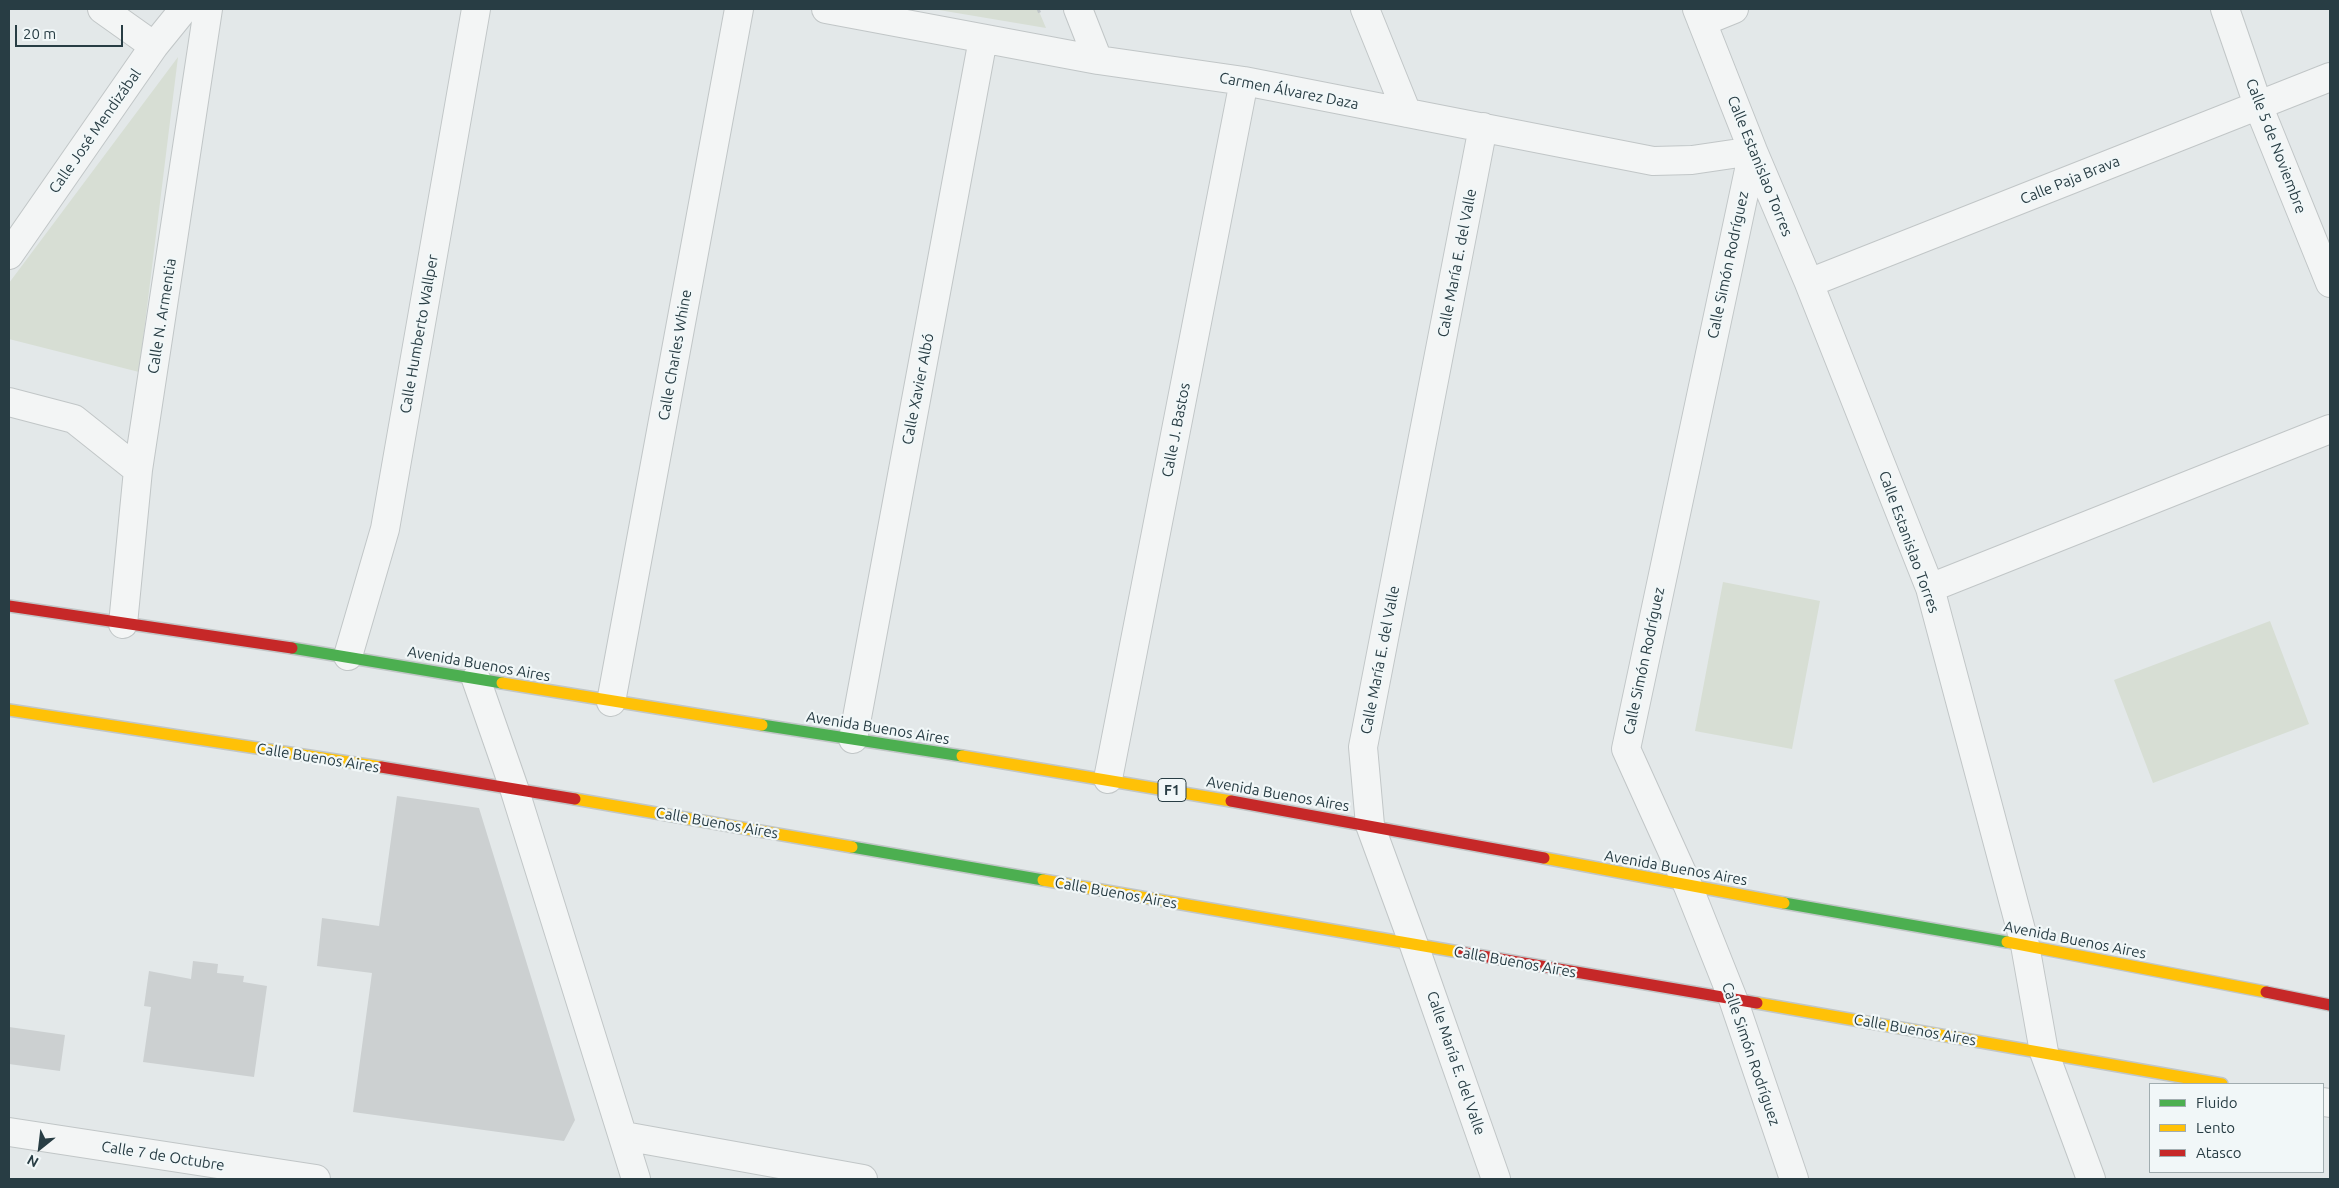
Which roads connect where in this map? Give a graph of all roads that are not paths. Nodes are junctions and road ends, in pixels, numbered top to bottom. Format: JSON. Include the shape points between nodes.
{"nodes":[{"id":1,"x":102,"y":9,"type":"edge"},
{"id":2,"x":184,"y":9,"type":"edge"},
{"id":3,"x":208,"y":9,"type":"edge"},
{"id":4,"x":476,"y":9,"type":"edge"},
{"id":5,"x":739,"y":9,"type":"edge"},
{"id":6,"x":826,"y":9,"type":"edge"},
{"id":7,"x":1078,"y":9,"type":"edge"},
{"id":8,"x":1365,"y":9,"type":"edge"},
{"id":9,"x":1734,"y":9,"type":"edge"},
{"id":10,"x":2225,"y":9,"type":"edge"},
{"id":11,"x":1700,"y":15,"type":"edge"},
{"id":12,"x":983,"y":39,"type":"junction"},
{"id":13,"x":154,"y":46,"type":"junction"},
{"id":14,"x":1098,"y":60,"type":"junction"},
{"id":15,"x":2330,"y":77,"type":"edge"},
{"id":16,"x":1244,"y":81,"type":"junction"},
{"id":17,"x":2258,"y":105,"type":"junction"},
{"id":18,"x":1407,"y":113,"type":"junction"},
{"id":19,"x":1483,"y":127,"type":"junction"},
{"id":20,"x":1752,"y":151,"type":"junction"},
{"id":21,"x":10,"y":251,"type":"edge"},
{"id":22,"x":1809,"y":283,"type":"junction"},
{"id":23,"x":2330,"y":283,"type":"edge"},
{"id":24,"x":9,"y":402,"type":"edge"},
{"id":25,"x":2330,"y":429,"type":"edge"},
{"id":26,"x":138,"y":470,"type":"junction"},
{"id":27,"x":1930,"y":588,"type":"junction"},
{"id":28,"x":9,"y":606,"type":"edge"},
{"id":29,"x":123,"y":624,"type":"junction"},
{"id":30,"x":348,"y":656,"type":"junction"},
{"id":31,"x":476,"y":678,"type":"junction"},
{"id":32,"x":610,"y":702,"type":"junction"},
{"id":33,"x":9,"y":710,"type":"edge"},
{"id":34,"x":853,"y":739,"type":"junction"},
{"id":35,"x":1108,"y":779,"type":"junction"},
{"id":36,"x":514,"y":788,"type":"junction"},
{"id":37,"x":1370,"y":825,"type":"junction"},
{"id":38,"x":1688,"y":886,"type":"junction"},
{"id":39,"x":1414,"y":945,"type":"junction"},
{"id":40,"x":2025,"y":945,"type":"junction"},
{"id":41,"x":1733,"y":999,"type":"junction"},
{"id":42,"x":2330,"y":1006,"type":"edge"},
{"id":43,"x":2044,"y":1052,"type":"junction"},
{"id":44,"x":2216,"y":1083,"type":"edge"},
{"id":45,"x":9,"y":1132,"type":"edge"},
{"id":46,"x":624,"y":1136,"type":"junction"},
{"id":47,"x":316,"y":1179,"type":"edge"},
{"id":48,"x":636,"y":1179,"type":"edge"},
{"id":49,"x":864,"y":1179,"type":"edge"},
{"id":50,"x":1496,"y":1179,"type":"edge"},
{"id":51,"x":1794,"y":1179,"type":"edge"},
{"id":52,"x":2091,"y":1179,"type":"edge"}],
"edges":[{"from":1,"to":13,"type":"street"},
{"from":2,"to":13,"type":"street","name":"Calle José Mendizábal"},
{"from":3,"to":26,"type":"street","name":"Calle N. Armentia"},
{"from":4,"to":30,"type":"street","name":"Calle Humberto Wallper","via":[[385,529]]},
{"from":5,"to":32,"type":"street","name":"Calle Charles Whine"},
{"from":6,"to":12,"type":"street","name":"Carmen Álvarez Daza"},
{"from":7,"to":14,"type":"street"},
{"from":8,"to":18,"type":"street"},
{"from":9,"to":11,"type":"street"},
{"from":10,"to":17,"type":"street","name":"Calle 5 de Noviembre"},
{"from":11,"to":20,"type":"street","name":"Calle Estanislao Torres"},
{"from":12,"to":14,"type":"street","name":"Carmen Álvarez Daza"},
{"from":12,"to":34,"type":"street","name":"Calle Xavier Albó"},
{"from":13,"to":21,"type":"street","name":"Calle José Mendizábal"},
{"from":14,"to":16,"type":"street","name":"Carmen Álvarez Daza"},
{"from":15,"to":17,"type":"street","name":"Calle Paja Brava"},
{"from":16,"to":18,"type":"street","name":"Carmen Álvarez Daza"},
{"from":16,"to":35,"type":"street","name":"Calle J. Bastos"},
{"from":17,"to":22,"type":"street","name":"Calle Paja Brava"},
{"from":17,"to":23,"type":"street","name":"Calle 5 de Noviembre"},
{"from":18,"to":19,"type":"street","name":"Carmen Álvarez Daza"},
{"from":19,"to":20,"type":"street","name":"Carmen Álvarez Daza","via":[[1653,161],[1692,160]]},
{"from":19,"to":37,"type":"street","name":"Calle María E. del Valle","via":[[1363,747]]},
{"from":20,"to":22,"type":"street","name":"Calle Estanislao Torres"},
{"from":20,"to":38,"type":"street","name":"Calle Simón Rodríguez","via":[[1626,749]]},
{"from":22,"to":27,"type":"street","name":"Calle Estanislao Torres"},
{"from":24,"to":26,"type":"street","via":[[74,419]]},
{"from":25,"to":27,"type":"street"},
{"from":26,"to":29,"type":"street","name":"Calle N. Armentia"},
{"from":27,"to":40,"type":"street","name":"Calle Estanislao Torres"},
{"from":28,"to":29,"type":"main road","name":"Avenida Buenos Aires","number":"F1"},
{"from":29,"to":30,"type":"main road","name":"Avenida Buenos Aires","number":"F1"},
{"from":30,"to":31,"type":"main road","name":"Avenida Buenos Aires","number":"F1"},
{"from":31,"to":32,"type":"main road","name":"Avenida Buenos Aires","number":"F1"},
{"from":31,"to":36,"type":"street"},
{"from":32,"to":34,"type":"main road","name":"Avenida Buenos Aires","number":"F1"},
{"from":33,"to":36,"type":"main road","name":"Calle Buenos Aires"},
{"from":34,"to":35,"type":"main road","name":"Avenida Buenos Aires","number":"F1"},
{"from":35,"to":37,"type":"main road","name":"Avenida Buenos Aires","number":"F1"},
{"from":36,"to":39,"type":"main road","name":"Calle Buenos Aires"},
{"from":36,"to":46,"type":"street"},
{"from":37,"to":38,"type":"main road","name":"Avenida Buenos Aires","number":"F1"},
{"from":37,"to":39,"type":"street","name":"Calle María E. del Valle"},
{"from":38,"to":40,"type":"main road","name":"Avenida Buenos Aires","number":"F1"},
{"from":38,"to":41,"type":"street","name":"Calle Simón Rodríguez"},
{"from":39,"to":41,"type":"main road","name":"Calle Buenos Aires"},
{"from":39,"to":50,"type":"street","name":"Calle María E. del Valle"},
{"from":40,"to":42,"type":"main road","name":"Avenida Buenos Aires","number":"F1"},
{"from":40,"to":43,"type":"street","name":"Calle Estanislao Torres"},
{"from":41,"to":43,"type":"main road","name":"Calle Buenos Aires"},
{"from":41,"to":51,"type":"street","name":"Calle Simón Rodríguez"},
{"from":43,"to":44,"type":"main road","name":"Calle Buenos Aires"},
{"from":43,"to":52,"type":"street","name":"Calle Estanislao Torres"},
{"from":45,"to":47,"type":"street","name":"Calle 7 de Octubre"},
{"from":46,"to":48,"type":"street"},
{"from":46,"to":49,"type":"street"}]}
